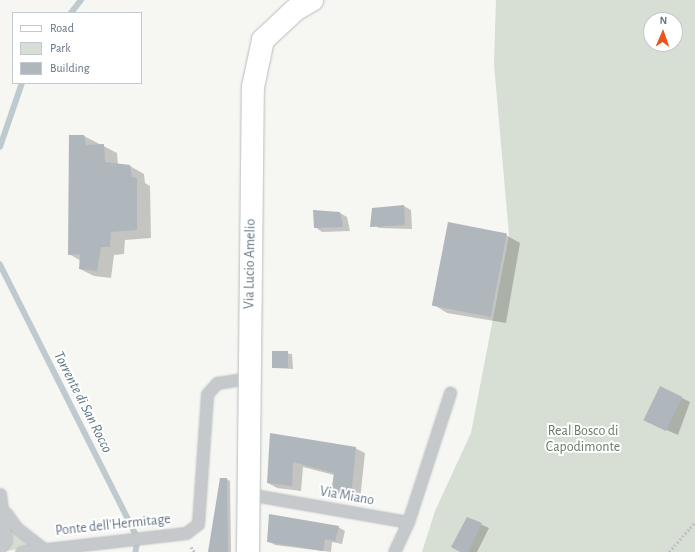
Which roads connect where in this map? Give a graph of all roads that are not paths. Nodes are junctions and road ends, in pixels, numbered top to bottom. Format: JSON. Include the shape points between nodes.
{"nodes":[{"id":1,"x":312,"y":0,"type":"edge"},
{"id":2,"x":248,"y":378,"type":"junction"},
{"id":3,"x":450,"y":393,"type":"dead end"},
{"id":4,"x":0,"y":494,"type":"edge"},
{"id":5,"x":248,"y":494,"type":"junction"},
{"id":6,"x":5,"y":512,"type":"junction"},
{"id":7,"x":408,"y":522,"type":"junction"},
{"id":8,"x":0,"y":548,"type":"edge"},
{"id":9,"x":43,"y":548,"type":"junction"},
{"id":10,"x":21,"y":552,"type":"edge"},
{"id":11,"x":248,"y":552,"type":"edge"},
{"id":12,"x":394,"y":552,"type":"edge"}],
"edges":[{"from":1,"to":2,"type":"main road","name":"Via Lucio Amelio","via":[[295,10],[263,40],[253,87]]},
{"from":2,"to":5,"type":"main road","name":"Via Lucio Amelio"},
{"from":2,"to":9,"type":"lane","name":"Ponte dell'Hermitage","via":[[217,383],[207,394],[198,524],[186,533]]},
{"from":3,"to":7,"type":"lane"},
{"from":4,"to":6,"type":"lane"},
{"from":5,"to":7,"type":"lane","name":"Via Miano"},
{"from":5,"to":11,"type":"main road","name":"Via Lucio Amelio"},
{"from":6,"to":8,"type":"lane","via":[[6,541]]},
{"from":6,"to":9,"type":"lane","via":[[17,528]]},
{"from":7,"to":12,"type":"lane"},
{"from":9,"to":10,"type":"lane","name":"Ponte dell'Hermitage"}]}
